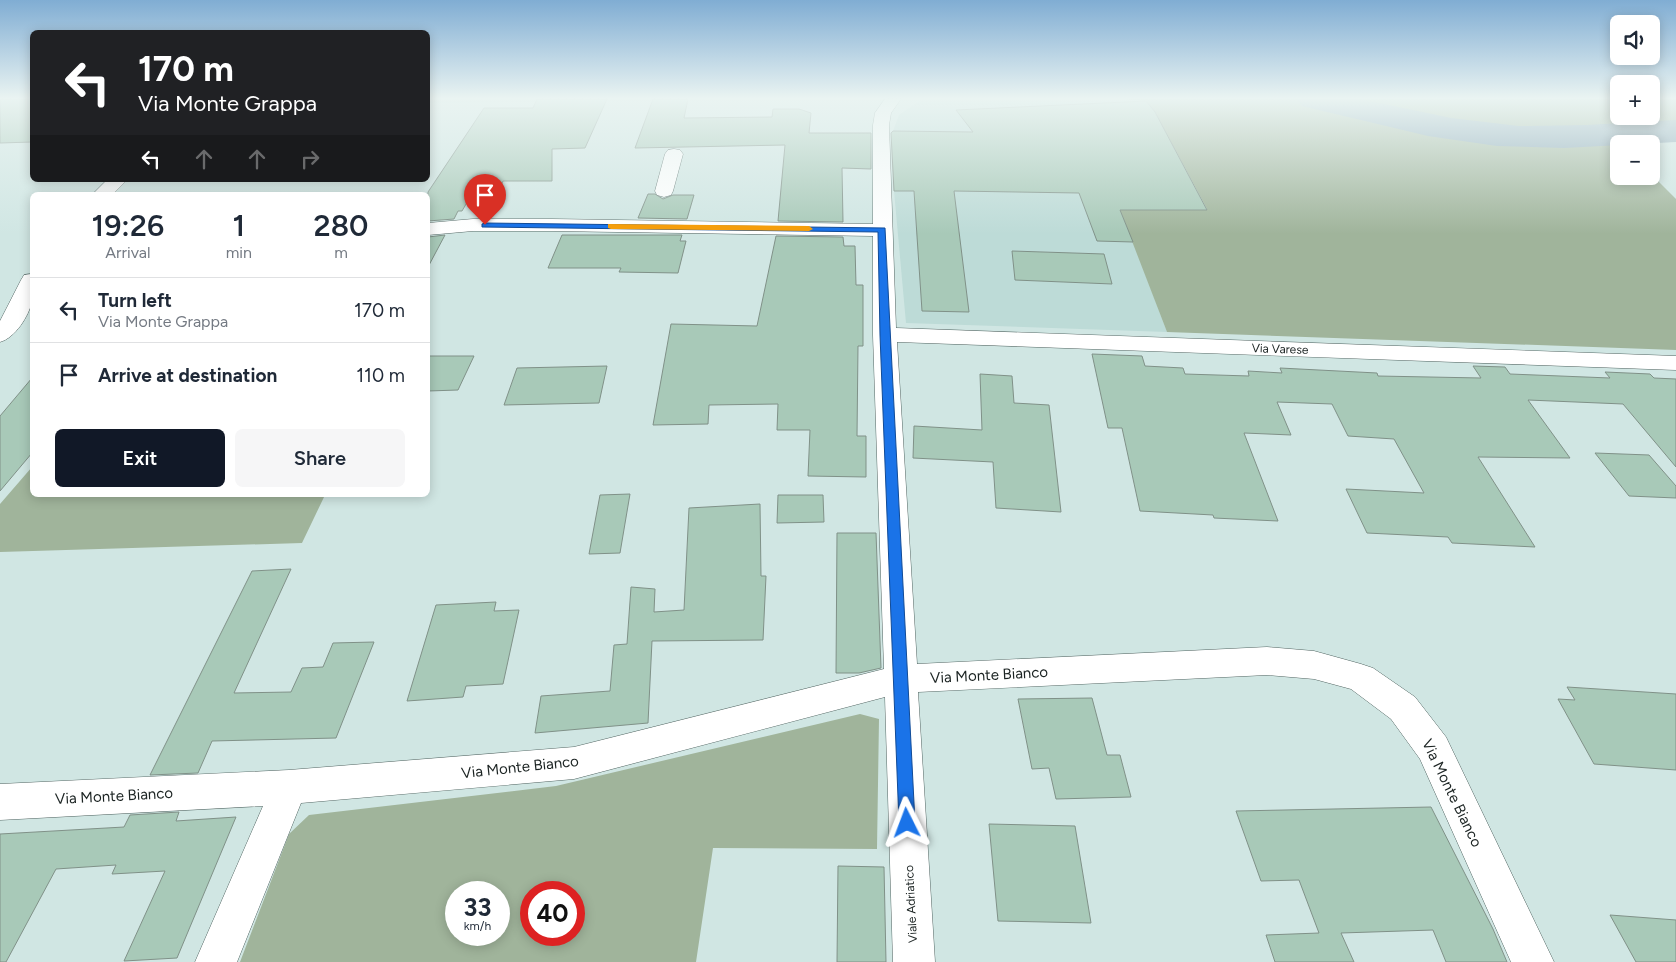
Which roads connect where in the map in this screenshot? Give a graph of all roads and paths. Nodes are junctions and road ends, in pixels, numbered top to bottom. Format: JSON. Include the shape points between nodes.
{"nodes":[{"id":1,"x":881,"y":144,"type":"edge"},
{"id":2,"x":674,"y":154,"type":"dead end"},
{"id":3,"x":116,"y":182,"type":"edge"},
{"id":4,"x":664,"y":191,"type":"dead end"},
{"id":5,"x":104,"y":192,"type":"edge"},
{"id":6,"x":430,"y":229,"type":"edge"},
{"id":7,"x":882,"y":230,"type":"junction"},
{"id":8,"x":30,"y":283,"type":"edge"},
{"id":9,"x":18,"y":303,"type":"edge"},
{"id":10,"x":0,"y":335,"type":"edge"},
{"id":11,"x":884,"y":335,"type":"junction"},
{"id":12,"x":1676,"y":363,"type":"edge"},
{"id":13,"x":900,"y":679,"type":"junction"},
{"id":14,"x":289,"y":788,"type":"junction"},
{"id":15,"x":0,"y":802,"type":"edge"},
{"id":16,"x":216,"y":962,"type":"edge"},
{"id":17,"x":914,"y":962,"type":"edge"},
{"id":18,"x":1533,"y":962,"type":"edge"}],
"edges":[{"from":1,"to":7,"type":"street","name":"Viale Adriatico"},
{"from":2,"to":4,"type":"street"},
{"from":3,"to":5,"type":"street"},
{"from":6,"to":7,"type":"street","via":[[552,225]]},
{"from":7,"to":11,"type":"street","name":"Viale Adriatico"},
{"from":8,"to":9,"type":"street"},
{"from":9,"to":10,"type":"street","via":[[9,326]]},
{"from":11,"to":12,"type":"street","name":"Via Varese"},
{"from":11,"to":13,"type":"street","name":"Viale Adriatico"},
{"from":13,"to":14,"type":"street","name":"Via Monte Bianco","via":[[574,763]]},
{"from":13,"to":17,"type":"street","name":"Viale Adriatico"},
{"from":13,"to":18,"type":"street","name":"Via Monte Bianco","via":[[1267,661],[1314,666],[1361,678],[1404,708],[1433,748]]},
{"from":14,"to":15,"type":"street","name":"Via Monte Bianco"},
{"from":14,"to":16,"type":"street"}]}
